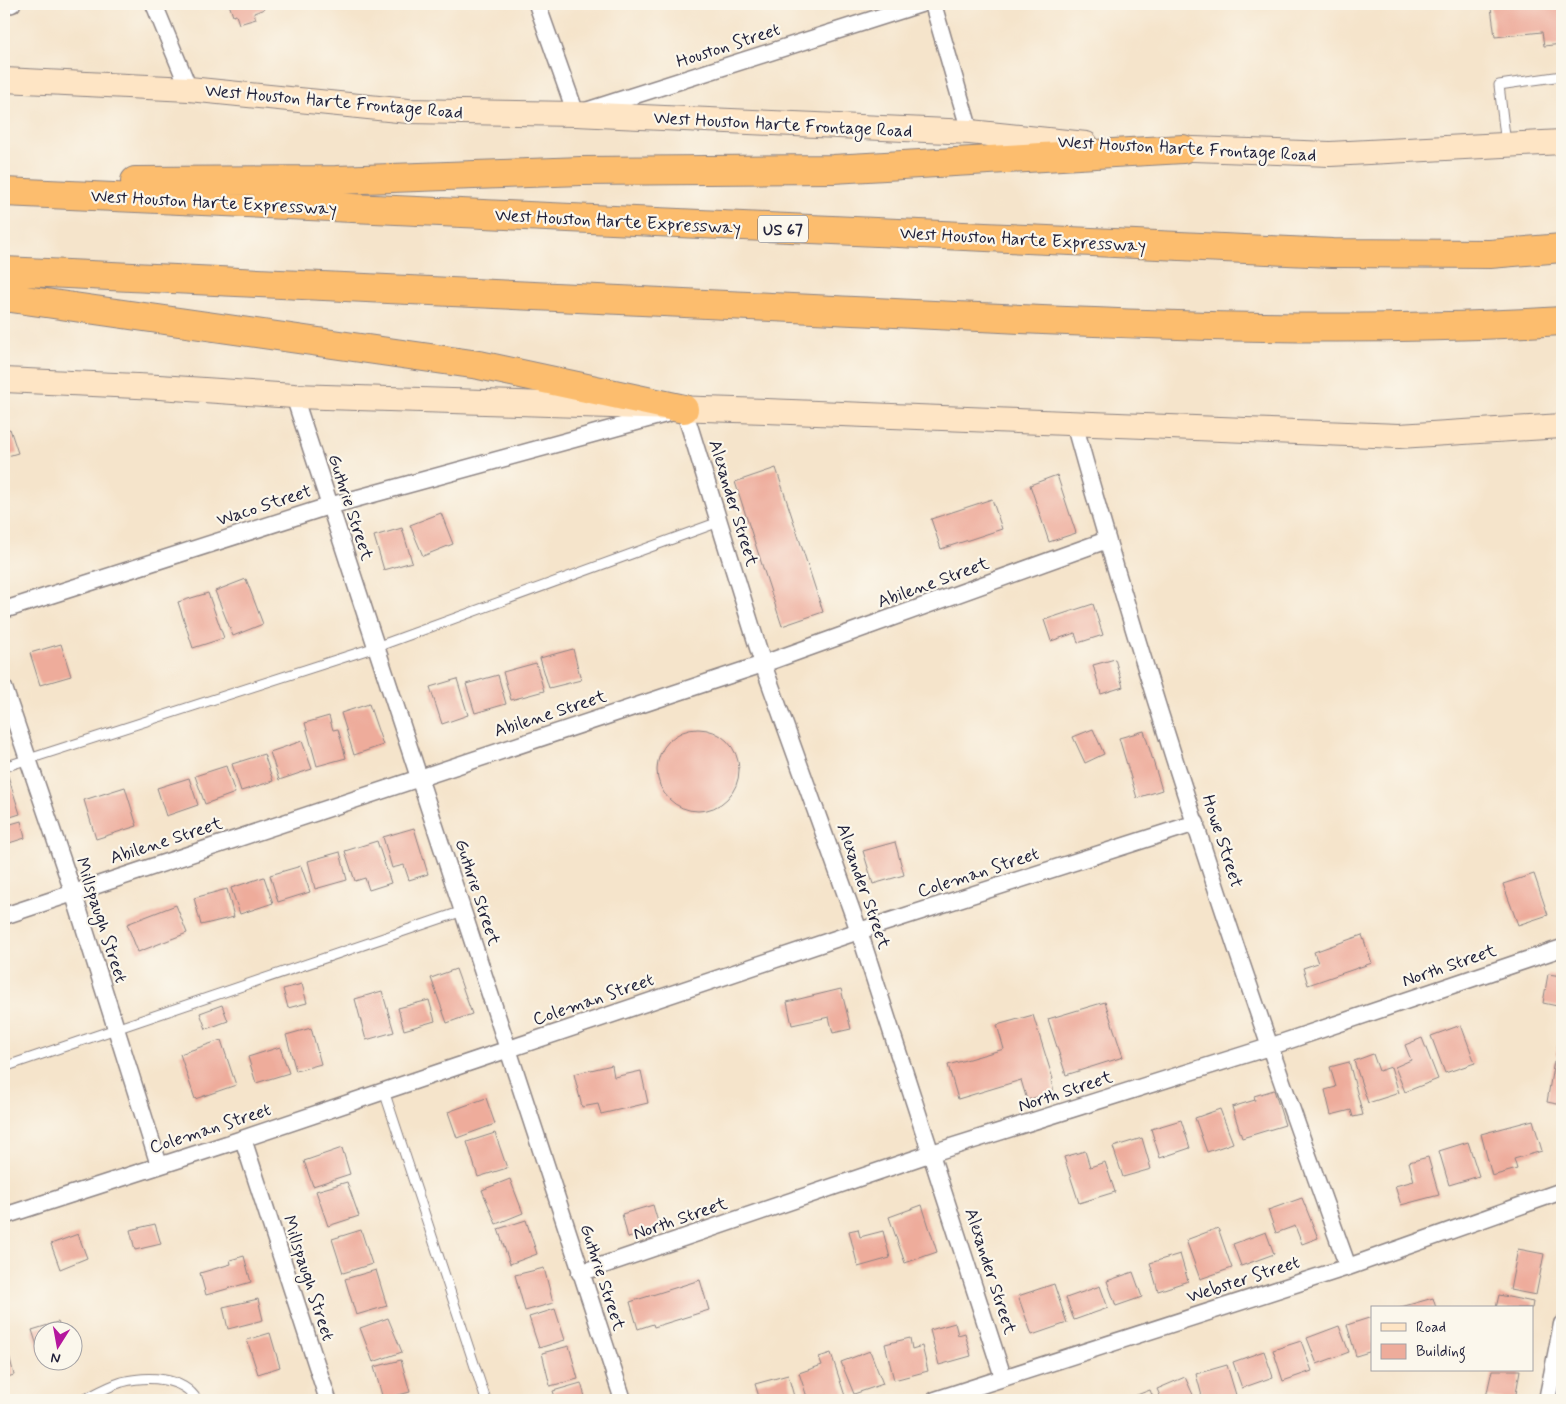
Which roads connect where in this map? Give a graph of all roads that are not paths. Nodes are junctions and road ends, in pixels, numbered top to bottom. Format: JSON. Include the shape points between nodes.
{"nodes":[{"id":1,"x":12,"y":4,"type":"edge"},
{"id":2,"x":154,"y":4,"type":"edge"},
{"id":3,"x":537,"y":4,"type":"edge"},
{"id":4,"x":921,"y":4,"type":"edge"},
{"id":5,"x":933,"y":4,"type":"edge"},
{"id":6,"x":4,"y":6,"type":"edge"},
{"id":7,"x":1562,"y":76,"type":"edge"},
{"id":8,"x":4,"y":80,"type":"edge"},
{"id":9,"x":189,"y":89,"type":"junction"},
{"id":10,"x":576,"y":114,"type":"junction"},
{"id":11,"x":970,"y":132,"type":"junction"},
{"id":12,"x":1562,"y":142,"type":"edge"},
{"id":13,"x":1506,"y":146,"type":"junction"},
{"id":14,"x":1183,"y":149,"type":"junction"},
{"id":15,"x":4,"y":182,"type":"edge"},
{"id":16,"x":4,"y":192,"type":"edge"},
{"id":17,"x":1562,"y":248,"type":"edge"},
{"id":18,"x":4,"y":271,"type":"edge"},
{"id":19,"x":4,"y":297,"type":"edge"},
{"id":20,"x":1562,"y":321,"type":"edge"},
{"id":21,"x":4,"y":380,"type":"edge"},
{"id":22,"x":294,"y":396,"type":"junction"},
{"id":23,"x":684,"y":409,"type":"junction"},
{"id":24,"x":1074,"y":423,"type":"junction"},
{"id":25,"x":1562,"y":426,"type":"edge"},
{"id":26,"x":329,"y":506,"type":"junction"},
{"id":27,"x":719,"y":522,"type":"junction"},
{"id":28,"x":1107,"y":540,"type":"junction"},
{"id":29,"x":4,"y":610,"type":"edge"},
{"id":30,"x":376,"y":647,"type":"junction"},
{"id":31,"x":763,"y":664,"type":"junction"},
{"id":32,"x":4,"y":688,"type":"edge"},
{"id":33,"x":28,"y":759,"type":"junction"},
{"id":34,"x":4,"y":767,"type":"edge"},
{"id":35,"x":419,"y":777,"type":"junction"},
{"id":36,"x":1196,"y":823,"type":"junction"},
{"id":37,"x":73,"y":892,"type":"junction"},
{"id":38,"x":463,"y":911,"type":"junction"},
{"id":39,"x":4,"y":916,"type":"edge"},
{"id":40,"x":859,"y":931,"type":"junction"},
{"id":41,"x":1562,"y":948,"type":"edge"},
{"id":42,"x":116,"y":1030,"type":"junction"},
{"id":43,"x":1268,"y":1047,"type":"junction"},
{"id":44,"x":509,"y":1049,"type":"junction"},
{"id":45,"x":4,"y":1067,"type":"edge"},
{"id":46,"x":384,"y":1091,"type":"junction"},
{"id":47,"x":243,"y":1139,"type":"junction"},
{"id":48,"x":932,"y":1154,"type":"junction"},
{"id":49,"x":159,"y":1165,"type":"junction"},
{"id":50,"x":1562,"y":1191,"type":"edge"},
{"id":51,"x":4,"y":1216,"type":"edge"},
{"id":52,"x":1348,"y":1266,"type":"junction"},
{"id":53,"x":580,"y":1273,"type":"junction"},
{"id":54,"x":1562,"y":1324,"type":"edge"},
{"id":55,"x":1003,"y":1377,"type":"junction"},
{"id":56,"x":83,"y":1400,"type":"edge"},
{"id":57,"x":197,"y":1400,"type":"edge"},
{"id":58,"x":328,"y":1400,"type":"edge"},
{"id":59,"x":486,"y":1400,"type":"edge"},
{"id":60,"x":623,"y":1400,"type":"edge"},
{"id":61,"x":935,"y":1400,"type":"edge"},
{"id":62,"x":1547,"y":1400,"type":"edge"}],
"edges":[{"from":1,"to":6,"type":"street"},
{"from":2,"to":9,"type":"street"},
{"from":3,"to":10,"type":"street"},
{"from":4,"to":10,"type":"street","name":"Houston Street"},
{"from":5,"to":11,"type":"street"},
{"from":7,"to":13,"type":"lane","via":[[1499,85]]},
{"from":8,"to":9,"type":"main road","name":"West Houston Harte Frontage Road"},
{"from":9,"to":10,"type":"main road","name":"West Houston Harte Frontage Road","via":[[408,111]]},
{"from":10,"to":11,"type":"main road","name":"West Houston Harte Frontage Road"},
{"from":11,"to":14,"type":"main road","name":"West Houston Harte Frontage Road","via":[[1060,143]]},
{"from":12,"to":13,"type":"main road","name":"West Houston Harte Frontage Road"},
{"from":13,"to":14,"type":"main road","name":"West Houston Harte Frontage Road","via":[[1330,154]]},
{"from":14,"to":15,"type":"highway","via":[[833,169],[581,171],[336,180]]},
{"from":16,"to":17,"type":"highway","name":"West Houston Harte Expressway","number":"US 67","via":[[1332,253],[1490,254]]},
{"from":18,"to":20,"type":"highway","via":[[1122,324],[1335,328],[1472,327]]},
{"from":19,"to":23,"type":"highway","via":[[480,365]]},
{"from":21,"to":22,"type":"main road"},
{"from":22,"to":23,"type":"main road"},
{"from":22,"to":26,"type":"street","name":"Guthrie Street"},
{"from":23,"to":24,"type":"main road"},
{"from":23,"to":26,"type":"street","name":"Waco Street"},
{"from":23,"to":27,"type":"street","name":"Alexander Street"},
{"from":24,"to":25,"type":"main road","via":[[1399,436]]},
{"from":24,"to":28,"type":"street","name":"Howe Street"},
{"from":26,"to":29,"type":"street","name":"Waco Street"},
{"from":26,"to":30,"type":"street","name":"Guthrie Street"},
{"from":27,"to":30,"type":"lane"},
{"from":27,"to":31,"type":"street","name":"Alexander Street"},
{"from":28,"to":31,"type":"street","name":"Abilene Street"},
{"from":28,"to":36,"type":"street","name":"Howe Street"},
{"from":30,"to":33,"type":"lane"},
{"from":30,"to":35,"type":"street","name":"Guthrie Street"},
{"from":31,"to":35,"type":"street","name":"Abilene Street"},
{"from":31,"to":40,"type":"street","name":"Alexander Street"},
{"from":32,"to":33,"type":"street","name":"Millspaugh Street"},
{"from":33,"to":34,"type":"lane"},
{"from":33,"to":37,"type":"street","name":"Millspaugh Street"},
{"from":35,"to":37,"type":"street","name":"Abilene Street"},
{"from":35,"to":38,"type":"street","name":"Guthrie Street"},
{"from":36,"to":40,"type":"street","name":"Coleman Street"},
{"from":36,"to":43,"type":"street","name":"Howe Street"},
{"from":37,"to":39,"type":"street","name":"Abilene Street"},
{"from":37,"to":42,"type":"street","name":"Millspaugh Street"},
{"from":38,"to":42,"type":"lane"},
{"from":38,"to":44,"type":"street","name":"Guthrie Street"},
{"from":40,"to":44,"type":"street","name":"Coleman Street"},
{"from":40,"to":48,"type":"street","name":"Alexander Street"},
{"from":41,"to":43,"type":"street","name":"North Street"},
{"from":42,"to":45,"type":"lane"},
{"from":42,"to":49,"type":"street","name":"Millspaugh Street"},
{"from":43,"to":48,"type":"street","name":"North Street"},
{"from":43,"to":52,"type":"street","name":"Howe Street"},
{"from":44,"to":46,"type":"street","name":"Coleman Street"},
{"from":44,"to":53,"type":"street","name":"Guthrie Street"},
{"from":46,"to":47,"type":"street","name":"Coleman Street"},
{"from":46,"to":59,"type":"lane"},
{"from":47,"to":49,"type":"street","name":"Coleman Street"},
{"from":47,"to":58,"type":"street","name":"Millspaugh Street"},
{"from":48,"to":53,"type":"street","name":"North Street"},
{"from":48,"to":55,"type":"street","name":"Alexander Street"},
{"from":49,"to":51,"type":"street","name":"Coleman Street"},
{"from":50,"to":52,"type":"street","name":"Webster Street"},
{"from":52,"to":55,"type":"street","name":"Webster Street"},
{"from":53,"to":60,"type":"street","name":"Guthrie Street"},
{"from":54,"to":62,"type":"street"},
{"from":55,"to":61,"type":"street","name":"Webster Street"},
{"from":56,"to":57,"type":"lane","via":[[122,1382],[153,1378],[173,1382],[193,1393]]}]}
